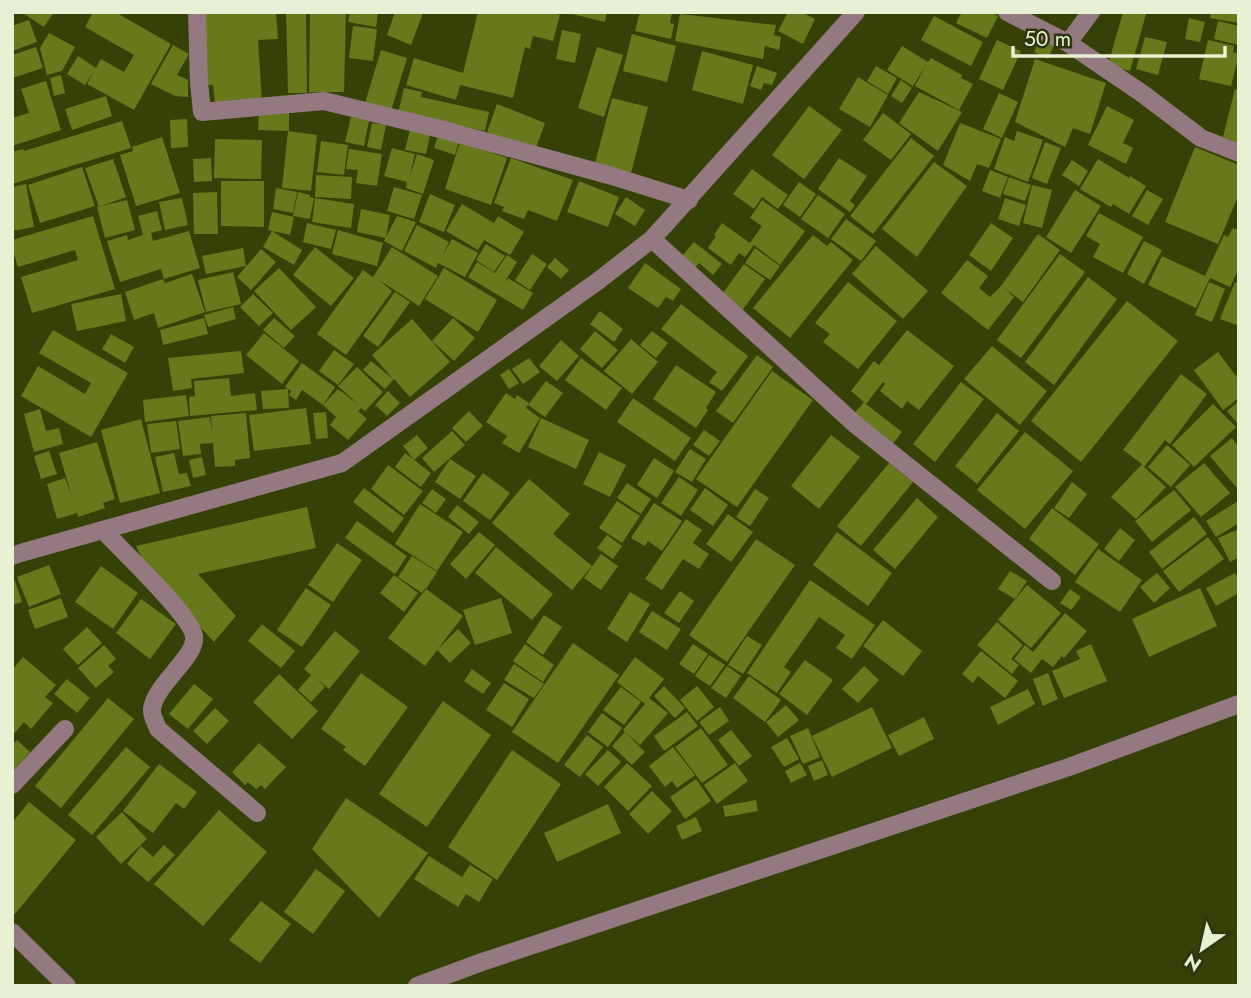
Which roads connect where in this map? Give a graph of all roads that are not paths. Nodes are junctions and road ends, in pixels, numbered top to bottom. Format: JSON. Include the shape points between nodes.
{"nodes":[{"id":1,"x":197,"y":12,"type":"edge"},
{"id":2,"x":856,"y":12,"type":"edge"},
{"id":3,"x":1007,"y":12,"type":"edge"},
{"id":4,"x":1091,"y":12,"type":"edge"},
{"id":5,"x":1068,"y":43,"type":"junction"},
{"id":6,"x":1239,"y":153,"type":"edge"},
{"id":7,"x":689,"y":200,"type":"junction"},
{"id":8,"x":652,"y":239,"type":"junction"},
{"id":9,"x":103,"y":530,"type":"junction"},
{"id":10,"x":12,"y":556,"type":"edge"},
{"id":11,"x":1052,"y":581,"type":"dead end"},
{"id":12,"x":1239,"y":704,"type":"edge"},
{"id":13,"x":65,"y":729,"type":"dead end"},
{"id":14,"x":12,"y":785,"type":"edge"},
{"id":15,"x":257,"y":813,"type":"dead end"},
{"id":16,"x":12,"y":932,"type":"edge"},
{"id":17,"x":67,"y":986,"type":"edge"},
{"id":18,"x":417,"y":986,"type":"edge"}],
"edges":[{"from":1,"to":7,"type":"street","via":[[201,112],[324,100]]},
{"from":2,"to":7,"type":"street"},
{"from":3,"to":5,"type":"street"},
{"from":4,"to":5,"type":"street"},
{"from":5,"to":6,"type":"street","via":[[1201,138]]},
{"from":7,"to":8,"type":"street"},
{"from":8,"to":9,"type":"street","via":[[342,463]]},
{"from":8,"to":11,"type":"street","via":[[856,425]]},
{"from":9,"to":10,"type":"street"},
{"from":9,"to":15,"type":"street","via":[[190,623],[195,638],[157,694],[152,711],[158,729]]},
{"from":12,"to":18,"type":"street","via":[[1069,767]]},
{"from":13,"to":14,"type":"street"},
{"from":16,"to":17,"type":"street"}]}
